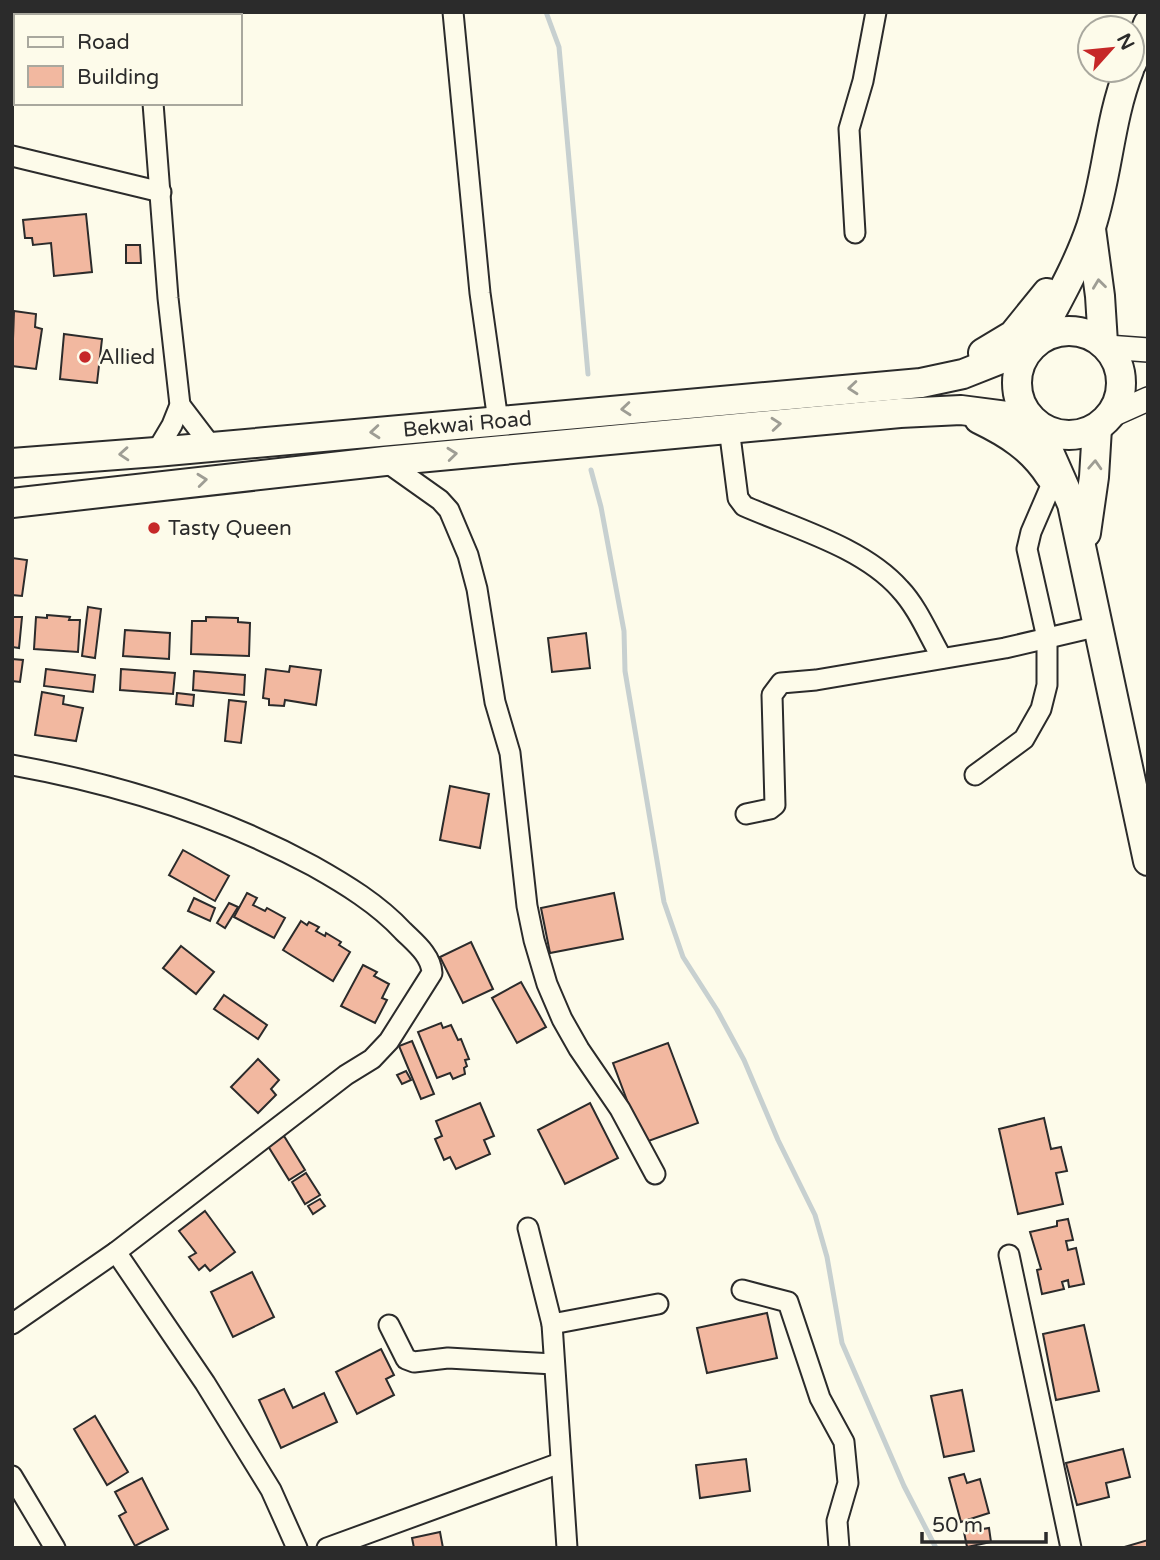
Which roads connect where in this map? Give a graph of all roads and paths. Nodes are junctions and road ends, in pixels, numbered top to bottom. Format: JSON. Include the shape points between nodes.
{"nodes":[{"id":1,"x":453,"y":12,"type":"edge"},
{"id":2,"x":877,"y":12,"type":"edge"},
{"id":3,"x":1124,"y":84,"type":"edge"},
{"id":4,"x":153,"y":105,"type":"edge"},
{"id":5,"x":12,"y":156,"type":"edge"},
{"id":6,"x":161,"y":192,"type":"junction"},
{"id":7,"x":855,"y":233,"type":"dead end"},
{"id":8,"x":1086,"y":237,"type":"junction"},
{"id":9,"x":1033,"y":345,"type":"junction"},
{"id":10,"x":1105,"y":345,"type":"junction"},
{"id":11,"x":1148,"y":350,"type":"edge"},
{"id":12,"x":921,"y":383,"type":"junction"},
{"id":13,"x":1148,"y":399,"type":"edge"},
{"id":14,"x":180,"y":405,"type":"junction"},
{"id":15,"x":961,"y":410,"type":"junction"},
{"id":16,"x":498,"y":421,"type":"junction"},
{"id":17,"x":1034,"y":422,"type":"junction"},
{"id":18,"x":1103,"y":422,"type":"junction"},
{"id":19,"x":729,"y":428,"type":"junction"},
{"id":20,"x":212,"y":447,"type":"junction"},
{"id":21,"x":156,"y":452,"type":"junction"},
{"id":22,"x":385,"y":461,"type":"junction"},
{"id":23,"x":12,"y":463,"type":"edge"},
{"id":24,"x":1053,"y":481,"type":"junction"},
{"id":25,"x":12,"y":503,"type":"edge"},
{"id":26,"x":1081,"y":541,"type":"junction"},
{"id":27,"x":1099,"y":626,"type":"junction"},
{"id":28,"x":1047,"y":638,"type":"junction"},
{"id":29,"x":942,"y":658,"type":"junction"},
{"id":30,"x":12,"y":765,"type":"edge"},
{"id":31,"x":975,"y":775,"type":"dead end"},
{"id":32,"x":746,"y":814,"type":"dead end"},
{"id":33,"x":1148,"y":861,"type":"edge"},
{"id":34,"x":654,"y":1174,"type":"dead end"},
{"id":35,"x":528,"y":1228,"type":"dead end"},
{"id":36,"x":116,"y":1252,"type":"junction"},
{"id":37,"x":1009,"y":1255,"type":"dead end"},
{"id":38,"x":742,"y":1290,"type":"dead end"},
{"id":39,"x":658,"y":1304,"type":"dead end"},
{"id":40,"x":12,"y":1324,"type":"edge"},
{"id":41,"x":552,"y":1324,"type":"junction"},
{"id":42,"x":389,"y":1325,"type":"dead end"},
{"id":43,"x":554,"y":1364,"type":"junction"},
{"id":44,"x":560,"y":1463,"type":"junction"},
{"id":45,"x":12,"y":1476,"type":"edge"},
{"id":46,"x":55,"y":1548,"type":"edge"},
{"id":47,"x":297,"y":1548,"type":"edge"},
{"id":48,"x":327,"y":1548,"type":"edge"},
{"id":49,"x":567,"y":1548,"type":"edge"},
{"id":50,"x":839,"y":1548,"type":"edge"},
{"id":51,"x":1070,"y":1548,"type":"edge"}],
"edges":[{"from":1,"to":16,"type":"street","via":[[480,293]]},
{"from":2,"to":7,"type":"street","via":[[849,129]]},
{"from":3,"to":8,"type":"highway"},
{"from":4,"to":6,"type":"street"},
{"from":5,"to":6,"type":"street"},
{"from":6,"to":14,"type":"street"},
{"from":8,"to":9,"type":"highway","via":[[1068,282]]},
{"from":10,"to":8,"type":"highway","one_way":true,"via":[[1100,296]]},
{"from":8,"to":12,"type":"highway","via":[[1013,335]]},
{"from":9,"to":10,"type":"highway","via":[[1050,334],[1069,331]]},
{"from":9,"to":12,"type":"highway","via":[[963,374]]},
{"from":9,"to":17,"type":"highway","via":[[1021,360],[1017,391],[1021,406]]},
{"from":10,"to":11,"type":"main road"},
{"from":10,"to":18,"type":"highway","via":[[1121,381],[1117,403]]},
{"from":12,"to":16,"type":"highway","name":"Bekwai Road","one_way":true},
{"from":13,"to":18,"type":"main road"},
{"from":14,"to":20,"type":"street"},
{"from":14,"to":21,"type":"street"},
{"from":15,"to":17,"type":"highway","name":"Bekwai Road"},
{"from":19,"to":15,"type":"highway","name":"Bekwai Road","one_way":true},
{"from":15,"to":24,"type":"highway","via":[[1031,451]]},
{"from":16,"to":20,"type":"highway","name":"Bekwai Road","one_way":true},
{"from":17,"to":18,"type":"highway","via":[[1056,434],[1077,435]]},
{"from":17,"to":26,"type":"highway","via":[[1070,494]]},
{"from":26,"to":18,"type":"highway","one_way":true},
{"from":22,"to":19,"type":"highway","name":"Bekwai Road","one_way":true},
{"from":19,"to":29,"type":"street","via":[[738,498],[744,506],[851,551],[892,582]]},
{"from":20,"to":21,"type":"highway","name":"Bekwai Road"},
{"from":21,"to":23,"type":"highway","name":"Bekwai Road","one_way":true},
{"from":25,"to":22,"type":"highway","name":"Bekwai Road","one_way":true},
{"from":22,"to":34,"type":"street","via":[[449,510],[468,555],[495,702],[510,753],[527,906],[537,951],[562,1019]]},
{"from":24,"to":26,"type":"highway"},
{"from":24,"to":28,"type":"street","via":[[1027,549]]},
{"from":26,"to":27,"type":"highway"},
{"from":27,"to":28,"type":"street"},
{"from":27,"to":33,"type":"highway"},
{"from":28,"to":29,"type":"street"},
{"from":28,"to":31,"type":"street","via":[[1047,685],[1041,709],[1024,739]]},
{"from":29,"to":32,"type":"street","via":[[781,683],[772,695],[775,805]]},
{"from":30,"to":36,"type":"street","via":[[183,808],[275,846],[388,915],[431,966],[428,981],[381,1050]]},
{"from":35,"to":41,"type":"street"},
{"from":36,"to":40,"type":"street"},
{"from":36,"to":47,"type":"street","via":[[193,1363],[271,1490]]},
{"from":37,"to":51,"type":"street"},
{"from":38,"to":50,"type":"street","via":[[788,1302],[820,1398],[842,1435],[848,1483],[837,1521]]},
{"from":39,"to":41,"type":"street"},
{"from":41,"to":43,"type":"street"},
{"from":42,"to":43,"type":"street","via":[[406,1359],[414,1362],[448,1358]]},
{"from":43,"to":44,"type":"street"},
{"from":44,"to":48,"type":"street"},
{"from":44,"to":49,"type":"street"},
{"from":45,"to":46,"type":"street"}]}
